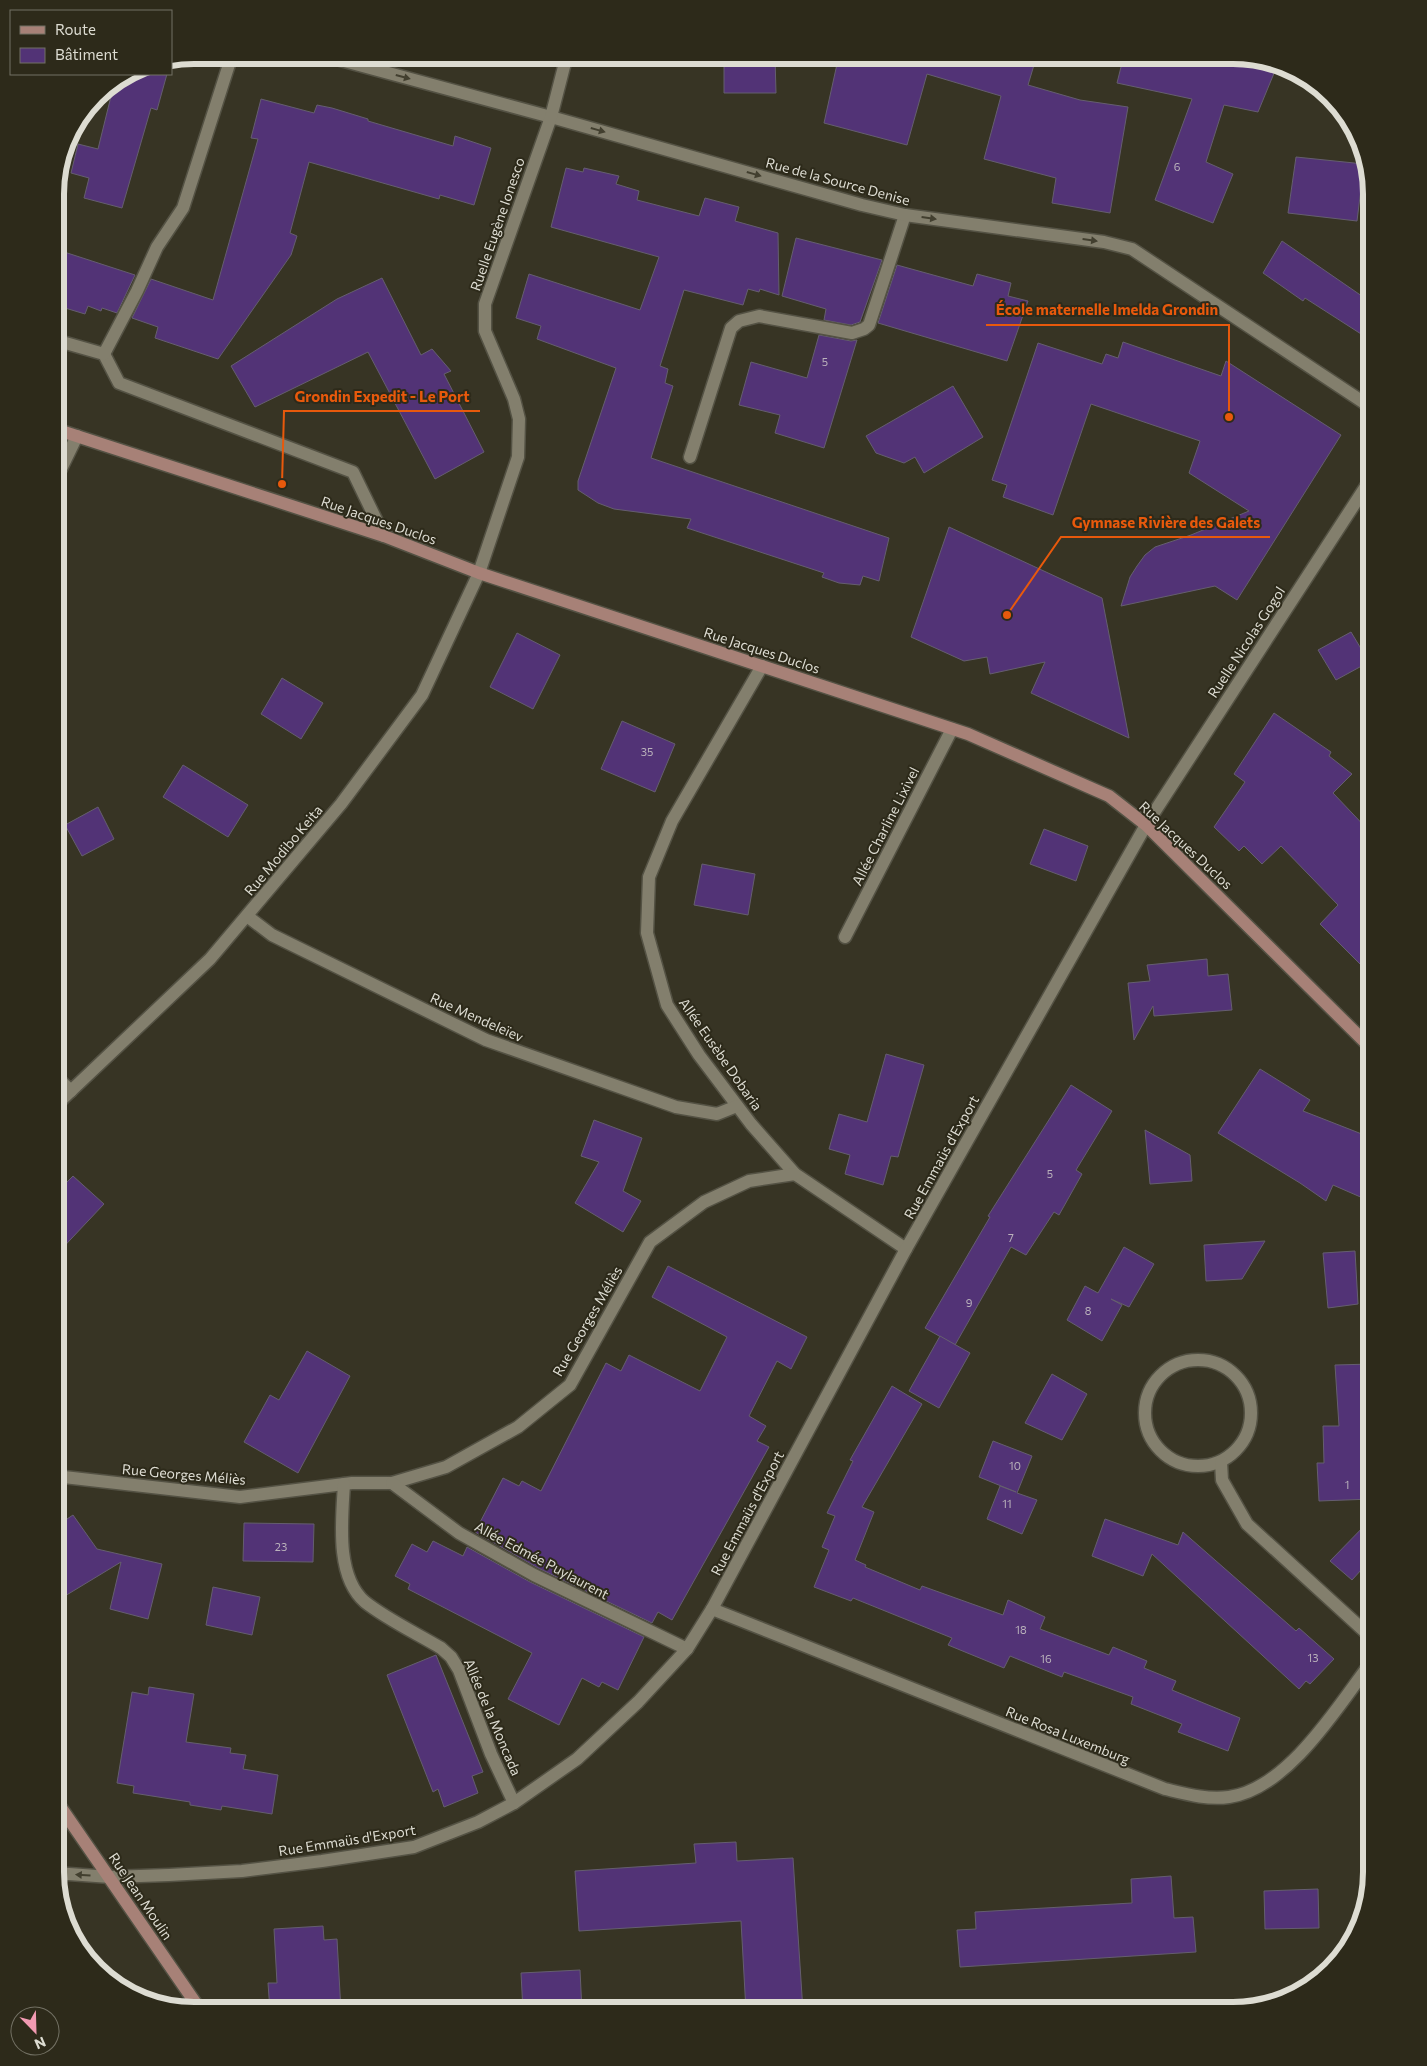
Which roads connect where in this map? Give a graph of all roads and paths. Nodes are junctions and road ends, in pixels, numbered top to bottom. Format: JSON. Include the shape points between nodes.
{"nodes":[{"id":1,"x":229,"y":64,"type":"edge"},
{"id":2,"x":355,"y":64,"type":"edge"},
{"id":3,"x":565,"y":64,"type":"edge"},
{"id":4,"x":551,"y":117,"type":"junction"},
{"id":5,"x":905,"y":215,"type":"junction"},
{"id":6,"x":64,"y":343,"type":"edge"},
{"id":7,"x":104,"y":354,"type":"junction"},
{"id":8,"x":1363,"y":402,"type":"edge"},
{"id":9,"x":64,"y":432,"type":"edge"},
{"id":10,"x":77,"y":436,"type":"junction"},
{"id":11,"x":690,"y":457,"type":"dead end"},
{"id":12,"x":64,"y":463,"type":"edge"},
{"id":13,"x":1363,"y":491,"type":"edge"},
{"id":14,"x":384,"y":536,"type":"junction"},
{"id":15,"x":480,"y":573,"type":"junction"},
{"id":16,"x":762,"y":666,"type":"junction"},
{"id":17,"x":952,"y":729,"type":"junction"},
{"id":18,"x":1146,"y":824,"type":"junction"},
{"id":19,"x":247,"y":916,"type":"junction"},
{"id":20,"x":845,"y":937,"type":"dead end"},
{"id":21,"x":1363,"y":1040,"type":"edge"},
{"id":22,"x":64,"y":1084,"type":"edge"},
{"id":23,"x":71,"y":1091,"type":"junction"},
{"id":24,"x":64,"y":1098,"type":"edge"},
{"id":25,"x":737,"y":1106,"type":"junction"},
{"id":26,"x":795,"y":1174,"type":"junction"},
{"id":27,"x":906,"y":1249,"type":"junction"},
{"id":28,"x":1221,"y":1462,"type":"junction"},
{"id":29,"x":64,"y":1477,"type":"edge"},
{"id":30,"x":392,"y":1483,"type":"junction"},
{"id":31,"x":344,"y":1484,"type":"junction"},
{"id":32,"x":712,"y":1609,"type":"junction"},
{"id":33,"x":1363,"y":1630,"type":"edge"},
{"id":34,"x":687,"y":1649,"type":"junction"},
{"id":35,"x":1363,"y":1672,"type":"edge"},
{"id":36,"x":514,"y":1803,"type":"junction"},
{"id":37,"x":64,"y":1812,"type":"edge"},
{"id":38,"x":64,"y":1874,"type":"edge"},
{"id":39,"x":110,"y":1877,"type":"junction"},
{"id":40,"x":195,"y":2002,"type":"edge"}],
"edges":[{"from":1,"to":7,"type":"street","via":[[183,208],[157,246]]},
{"from":2,"to":4,"type":"street","name":"Rue de la Source Denise","one_way":true},
{"from":3,"to":4,"type":"street","name":"Ruelle Eugène Ionesco"},
{"from":4,"to":5,"type":"street","name":"Rue de la Source Denise","one_way":true},
{"from":4,"to":15,"type":"street","name":"Ruelle Eugène Ionesco","via":[[485,304],[485,331],[514,399],[519,419],[518,457]]},
{"from":5,"to":8,"type":"street","name":"Rue de la Source Denise","one_way":true,"via":[[1104,242],[1132,249]]},
{"from":5,"to":11,"type":"street","via":[[869,325],[864,329],[852,333],[760,316],[749,317],[731,328]]},
{"from":6,"to":7,"type":"street"},
{"from":7,"to":14,"type":"street","via":[[119,383],[353,472]]},
{"from":9,"to":10,"type":"street","name":"Rue Jacques Duclos"},
{"from":10,"to":12,"type":"street"},
{"from":10,"to":14,"type":"street","name":"Rue Jacques Duclos"},
{"from":13,"to":18,"type":"street","name":"Ruelle Nicolas Gogol"},
{"from":14,"to":15,"type":"street","name":"Rue Jacques Duclos"},
{"from":15,"to":16,"type":"street","name":"Rue Jacques Duclos"},
{"from":15,"to":19,"type":"street","name":"Rue Modibo Keita","via":[[422,695],[341,804]]},
{"from":16,"to":17,"type":"street","name":"Rue Jacques Duclos"},
{"from":16,"to":25,"type":"street","name":"Allée Eusèbe Dobaria","via":[[672,821],[649,877],[647,933],[667,1005]]},
{"from":17,"to":18,"type":"street","name":"Rue Jacques Duclos","via":[[1109,796]]},
{"from":17,"to":20,"type":"street","name":"Allée Charline Lixivel"},
{"from":18,"to":21,"type":"street","name":"Rue Jacques Duclos"},
{"from":18,"to":27,"type":"street","name":"Rue Emmaüs d'Export"},
{"from":19,"to":23,"type":"street","name":"Rue Modibo Keita","via":[[210,959]]},
{"from":19,"to":25,"type":"street","name":"Rue Mendeleïev","via":[[272,935],[486,1040],[676,1107],[717,1114]]},
{"from":22,"to":23,"type":"street"},
{"from":23,"to":24,"type":"street","name":"Rue Modibo Keita"},
{"from":25,"to":26,"type":"street","name":"Allée Eusèbe Dobaria"},
{"from":26,"to":27,"type":"street"},
{"from":26,"to":30,"type":"street","name":"Rue Georges Méliès","via":[[749,1181],[704,1202],[650,1242],[570,1385],[518,1427],[446,1467]]},
{"from":27,"to":32,"type":"street","name":"Rue Emmaüs d'Export"},
{"from":28,"to":28,"type":"street","via":[[1187,1466],[1158,1450],[1144,1421],[1150,1388],[1174,1365],[1197,1360],[1220,1364],[1239,1380],[1250,1401],[1250,1425],[1240,1446]]},
{"from":28,"to":33,"type":"street","via":[[1222,1480],[1247,1524]]},
{"from":29,"to":31,"type":"street","name":"Rue Georges Méliès","via":[[240,1497]]},
{"from":30,"to":31,"type":"street","name":"Rue Georges Méliès"},
{"from":30,"to":34,"type":"street","name":"Allée Edmée Puylaurent","via":[[459,1533],[534,1575]]},
{"from":31,"to":36,"type":"street","name":"Allée de la Moncada","via":[[344,1558],[352,1584],[364,1600],[451,1657],[460,1670],[491,1754]]},
{"from":32,"to":34,"type":"street","name":"Rue Emmaüs d'Export"},
{"from":32,"to":35,"type":"street","name":"Rue Rosa Luxemburg","via":[[1165,1789],[1200,1797],[1230,1797],[1279,1774],[1308,1746]]},
{"from":34,"to":36,"type":"street","name":"Rue Emmaüs d'Export","via":[[638,1702],[577,1760]]},
{"from":36,"to":39,"type":"street","name":"Rue Emmaüs d'Export","via":[[478,1822],[414,1847],[242,1871]]},
{"from":37,"to":39,"type":"street","name":"Rue Jean Moulin"},
{"from":39,"to":38,"type":"street","name":"Rue Emmaüs d'Export","one_way":true},
{"from":39,"to":40,"type":"street","name":"Rue Jean Moulin"}]}
